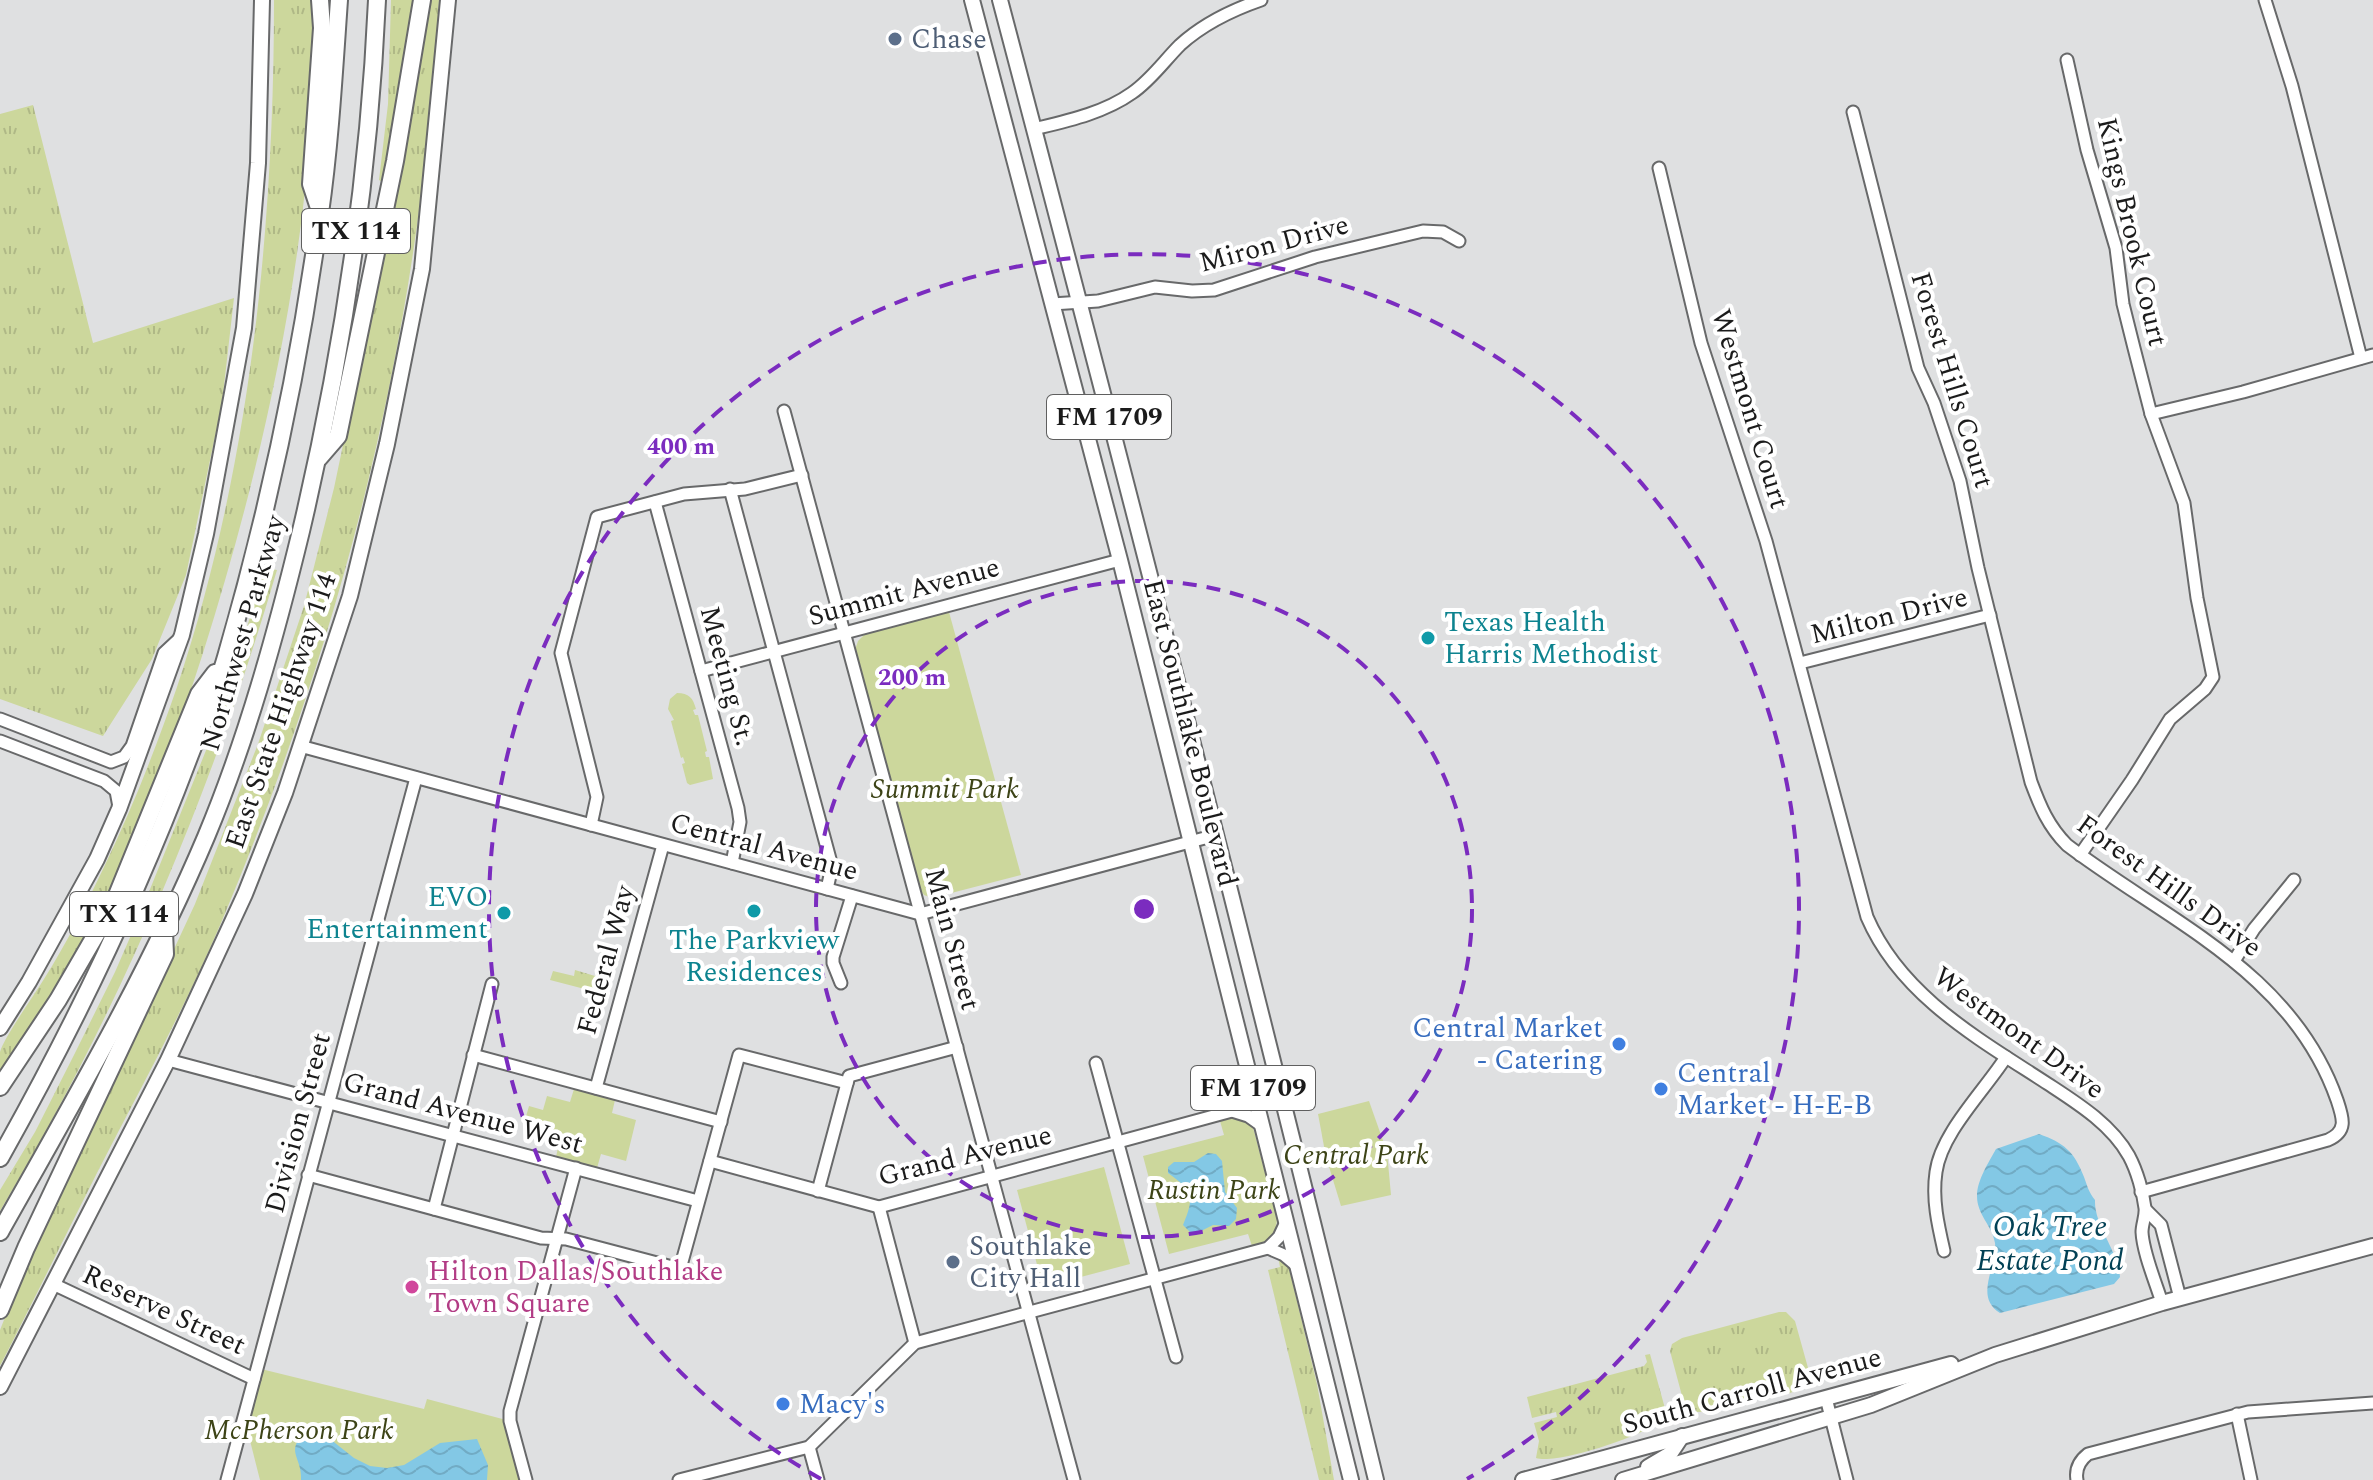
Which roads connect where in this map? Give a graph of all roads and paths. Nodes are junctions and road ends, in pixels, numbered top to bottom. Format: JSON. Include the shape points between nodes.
{"nodes":[{"id":1,"x":262,"y":0,"type":"edge"},
{"id":2,"x":320,"y":0,"type":"edge"},
{"id":3,"x":339,"y":0,"type":"edge"},
{"id":4,"x":377,"y":0,"type":"edge"},
{"id":5,"x":422,"y":0,"type":"edge"},
{"id":6,"x":448,"y":0,"type":"edge"},
{"id":7,"x":972,"y":0,"type":"edge"},
{"id":8,"x":1000,"y":0,"type":"edge"},
{"id":9,"x":1261,"y":0,"type":"edge"},
{"id":10,"x":2265,"y":0,"type":"edge"},
{"id":11,"x":2067,"y":60,"type":"dead end"},
{"id":12,"x":1853,"y":112,"type":"dead end"},
{"id":13,"x":1034,"y":129,"type":"junction"},
{"id":14,"x":1659,"y":168,"type":"dead end"},
{"id":15,"x":320,"y":211,"type":"junction"},
{"id":16,"x":1459,"y":241,"type":"dead end"},
{"id":17,"x":1081,"y":303,"type":"junction"},
{"id":18,"x":1052,"y":304,"type":"junction"},
{"id":19,"x":2367,"y":356,"type":"edge"},
{"id":20,"x":784,"y":411,"type":"dead end"},
{"id":21,"x":2151,"y":414,"type":"junction"},
{"id":22,"x":318,"y":459,"type":"junction"},
{"id":23,"x":802,"y":475,"type":"junction"},
{"id":24,"x":730,"y":489,"type":"junction"},
{"id":25,"x":655,"y":502,"type":"junction"},
{"id":26,"x":1120,"y":560,"type":"junction"},
{"id":27,"x":1990,"y":615,"type":"junction"},
{"id":28,"x":844,"y":634,"type":"junction"},
{"id":29,"x":182,"y":635,"type":"junction"},
{"id":30,"x":774,"y":652,"type":"junction"},
{"id":31,"x":225,"y":659,"type":"junction"},
{"id":32,"x":1800,"y":663,"type":"junction"},
{"id":33,"x":701,"y":671,"type":"junction"},
{"id":34,"x":0,"y":719,"type":"edge"},
{"id":35,"x":0,"y":741,"type":"edge"},
{"id":36,"x":300,"y":746,"type":"junction"},
{"id":37,"x":416,"y":778,"type":"junction"},
{"id":38,"x":119,"y":809,"type":"junction"},
{"id":39,"x":591,"y":825,"type":"junction"},
{"id":40,"x":1216,"y":835,"type":"junction"},
{"id":41,"x":1191,"y":842,"type":"junction"},
{"id":42,"x":663,"y":845,"type":"junction"},
{"id":43,"x":2080,"y":855,"type":"junction"},
{"id":44,"x":732,"y":863,"type":"junction"},
{"id":45,"x":2294,"y":880,"type":"dead end"},
{"id":46,"x":827,"y":889,"type":"junction"},
{"id":47,"x":852,"y":896,"type":"junction"},
{"id":48,"x":920,"y":914,"type":"junction"},
{"id":49,"x":164,"y":929,"type":"junction"},
{"id":50,"x":2234,"y":961,"type":"junction"},
{"id":51,"x":841,"y":983,"type":"dead end"},
{"id":52,"x":492,"y":984,"type":"dead end"},
{"id":53,"x":0,"y":1028,"type":"edge"},
{"id":54,"x":957,"y":1047,"type":"junction"},
{"id":55,"x":473,"y":1055,"type":"junction"},
{"id":56,"x":2006,"y":1057,"type":"junction"},
{"id":57,"x":168,"y":1060,"type":"junction"},
{"id":58,"x":1096,"y":1063,"type":"dead end"},
{"id":59,"x":847,"y":1083,"type":"junction"},
{"id":60,"x":1252,"y":1086,"type":"junction"},
{"id":61,"x":0,"y":1087,"type":"edge"},
{"id":62,"x":596,"y":1088,"type":"junction"},
{"id":63,"x":328,"y":1102,"type":"junction"},
{"id":64,"x":1232,"y":1111,"type":"junction"},
{"id":65,"x":721,"y":1122,"type":"junction"},
{"id":66,"x":1262,"y":1126,"type":"junction"},
{"id":67,"x":453,"y":1135,"type":"junction"},
{"id":68,"x":1118,"y":1141,"type":"junction"},
{"id":69,"x":0,"y":1158,"type":"edge"},
{"id":70,"x":710,"y":1161,"type":"junction"},
{"id":71,"x":576,"y":1168,"type":"junction"},
{"id":72,"x":308,"y":1175,"type":"junction"},
{"id":73,"x":991,"y":1176,"type":"junction"},
{"id":74,"x":818,"y":1191,"type":"junction"},
{"id":75,"x":2141,"y":1192,"type":"junction"},
{"id":76,"x":698,"y":1201,"type":"junction"},
{"id":77,"x":879,"y":1207,"type":"junction"},
{"id":78,"x":434,"y":1209,"type":"junction"},
{"id":79,"x":2146,"y":1210,"type":"junction"},
{"id":80,"x":1286,"y":1221,"type":"junction"},
{"id":81,"x":0,"y":1232,"type":"edge"},
{"id":82,"x":557,"y":1238,"type":"junction"},
{"id":83,"x":2373,"y":1246,"type":"edge"},
{"id":84,"x":1268,"y":1248,"type":"junction"},
{"id":85,"x":1944,"y":1251,"type":"dead end"},
{"id":86,"x":1298,"y":1267,"type":"junction"},
{"id":87,"x":1155,"y":1278,"type":"junction"},
{"id":88,"x":53,"y":1284,"type":"junction"},
{"id":89,"x":2180,"y":1298,"type":"junction"},
{"id":90,"x":2162,"y":1303,"type":"junction"},
{"id":91,"x":0,"y":1310,"type":"edge"},
{"id":92,"x":1028,"y":1312,"type":"junction"},
{"id":93,"x":915,"y":1343,"type":"junction"},
{"id":94,"x":1995,"y":1355,"type":"junction"},
{"id":95,"x":1176,"y":1357,"type":"dead end"},
{"id":96,"x":254,"y":1379,"type":"junction"},
{"id":97,"x":0,"y":1387,"type":"edge"},
{"id":98,"x":1826,"y":1398,"type":"junction"},
{"id":99,"x":2373,"y":1403,"type":"edge"},
{"id":100,"x":2237,"y":1414,"type":"junction"},
{"id":101,"x":1831,"y":1418,"type":"junction"},
{"id":102,"x":1742,"y":1420,"type":"junction"},
{"id":103,"x":1682,"y":1436,"type":"junction"},
{"id":104,"x":809,"y":1447,"type":"junction"},
{"id":105,"x":1684,"y":1462,"type":"junction"},
{"id":106,"x":227,"y":1480,"type":"edge"},
{"id":107,"x":526,"y":1480,"type":"edge"},
{"id":108,"x":679,"y":1480,"type":"edge"},
{"id":109,"x":818,"y":1480,"type":"edge"},
{"id":110,"x":1074,"y":1480,"type":"edge"},
{"id":111,"x":1351,"y":1480,"type":"edge"},
{"id":112,"x":1376,"y":1480,"type":"edge"},
{"id":113,"x":1523,"y":1480,"type":"edge"},
{"id":114,"x":1623,"y":1480,"type":"edge"},
{"id":115,"x":1847,"y":1480,"type":"edge"},
{"id":116,"x":2077,"y":1480,"type":"edge"},
{"id":117,"x":2251,"y":1480,"type":"edge"}],
"edges":[{"from":1,"to":29,"type":"main road","via":[[258,163],[244,328]]},
{"from":2,"to":15,"type":"highway","via":[[311,184]]},
{"from":3,"to":15,"type":"highway","name":"Northwest Parkway","number":"TX 114"},
{"from":4,"to":22,"type":"highway","name":"Northwest Parkway","number":"TX 114","via":[[363,176],[344,321]]},
{"from":5,"to":22,"type":"highway","via":[[338,436]]},
{"from":6,"to":36,"type":"main road","name":"East State Highway 114","via":[[417,295],[350,596]]},
{"from":7,"to":18,"type":"main road","name":"East Southlake Boulevard","number":"FM 1709"},
{"from":8,"to":13,"type":"main road","name":"East Southlake Boulevard","number":"FM 1709"},
{"from":9,"to":13,"type":"street","via":[[1233,9],[1199,30],[1111,107]]},
{"from":10,"to":19,"type":"street"},
{"from":11,"to":21,"type":"street","name":"Kings Brook Court","via":[[2116,248],[2123,304]]},
{"from":12,"to":27,"type":"street","name":"Forest Hills Court","via":[[1918,368],[1960,481]]},
{"from":13,"to":17,"type":"main road","name":"East Southlake Boulevard","number":"FM 1709"},
{"from":14,"to":32,"type":"street","name":"Westmont Court","via":[[1701,343]]},
{"from":15,"to":31,"type":"highway","name":"Northwest Parkway","number":"TX 114","via":[[284,421]]},
{"from":16,"to":17,"type":"street","name":"Miron Drive","via":[[1443,232],[1423,231],[1315,257],[1214,290],[1155,287]]},
{"from":17,"to":18,"type":"street","name":"Miron Drive"},
{"from":17,"to":40,"type":"main road","name":"East Southlake Boulevard","number":"FM 1709"},
{"from":18,"to":26,"type":"main road","name":"East Southlake Boulevard","number":"FM 1709"},
{"from":19,"to":21,"type":"street"},
{"from":20,"to":23,"type":"street","name":"Main Street"},
{"from":21,"to":43,"type":"street","name":"Kings Brook Court","via":[[2184,503],[2213,677],[2170,719]]},
{"from":22,"to":49,"type":"highway","name":"Northwest Parkway","number":"TX 114","via":[[284,603],[246,727],[207,834]]},
{"from":23,"to":24,"type":"street"},
{"from":23,"to":28,"type":"street","name":"Main Street"},
{"from":24,"to":25,"type":"street"},
{"from":24,"to":30,"type":"street"},
{"from":25,"to":33,"type":"street","name":"Meeting St."},
{"from":25,"to":39,"type":"street","via":[[597,517],[562,642],[561,663],[597,797]]},
{"from":26,"to":28,"type":"street","name":"Summit Avenue"},
{"from":26,"to":41,"type":"main road","name":"East Southlake Boulevard","number":"FM 1709"},
{"from":27,"to":32,"type":"street","name":"Milton Drive"},
{"from":27,"to":43,"type":"street","name":"Forest Hills Drive","via":[[2031,782],[2053,831]]},
{"from":28,"to":30,"type":"street","name":"Summit Avenue"},
{"from":28,"to":48,"type":"street","name":"Main Street"},
{"from":29,"to":34,"type":"street","via":[[164,653],[124,757],[111,762]]},
{"from":29,"to":38,"type":"main road"},
{"from":30,"to":33,"type":"street","name":"Summit Avenue"},
{"from":30,"to":46,"type":"street","via":[[830,859]]},
{"from":31,"to":61,"type":"highway","via":[[199,694],[113,905]]},
{"from":31,"to":69,"type":"highway","name":"Northwest Parkway","number":"TX 114","via":[[172,803],[101,969]]},
{"from":32,"to":56,"type":"street","name":"Westmont Drive","via":[[1874,934],[1916,989]]},
{"from":33,"to":44,"type":"street","name":"Meeting St.","via":[[738,808]]},
{"from":35,"to":38,"type":"street","via":[[104,781],[116,791]]},
{"from":36,"to":37,"type":"street","name":"Central Avenue"},
{"from":36,"to":57,"type":"main road","name":"East State Highway 114","via":[[245,894]]},
{"from":37,"to":39,"type":"street","name":"Central Avenue"},
{"from":37,"to":63,"type":"street","name":"Division Street"},
{"from":38,"to":53,"type":"main road","via":[[79,892]]},
{"from":39,"to":42,"type":"street","name":"Central Avenue"},
{"from":40,"to":41,"type":"street","name":"Central Avenue"},
{"from":40,"to":112,"type":"main road","name":"East Southlake Boulevard","number":"FM 1709"},
{"from":41,"to":48,"type":"street","name":"Central Avenue"},
{"from":41,"to":60,"type":"main road","name":"East Southlake Boulevard","number":"FM 1709"},
{"from":42,"to":44,"type":"street","name":"Central Avenue"},
{"from":42,"to":62,"type":"street","name":"Federal Way"},
{"from":43,"to":50,"type":"street","name":"Forest Hills Drive"},
{"from":44,"to":46,"type":"street","name":"Central Avenue"},
{"from":45,"to":50,"type":"street"},
{"from":46,"to":47,"type":"street","name":"Central Avenue"},
{"from":47,"to":48,"type":"street","name":"Central Avenue"},
{"from":47,"to":51,"type":"street","via":[[833,957]]},
{"from":48,"to":54,"type":"street","name":"Main Street"},
{"from":49,"to":81,"type":"highway","name":"Northwest Parkway","number":"TX 114","via":[[105,1047]]},
{"from":49,"to":91,"type":"highway","via":[[165,954]]},
{"from":50,"to":75,"type":"street","name":"Forest Hills Drive","via":[[2290,1014],[2316,1055],[2332,1085],[2341,1130],[2328,1140]]},
{"from":52,"to":55,"type":"street"},
{"from":54,"to":59,"type":"street","via":[[849,1076]]},
{"from":54,"to":73,"type":"street","name":"Main Street"},
{"from":55,"to":62,"type":"street"},
{"from":55,"to":67,"type":"street"},
{"from":56,"to":75,"type":"street","name":"Westmont Drive","via":[[2079,1104],[2117,1139]]},
{"from":56,"to":85,"type":"street","via":[[1951,1134],[1936,1168],[1935,1200]]},
{"from":57,"to":63,"type":"street","name":"Grand Avenue West"},
{"from":57,"to":88,"type":"main road","name":"East State Highway 114"},
{"from":58,"to":68,"type":"street"},
{"from":59,"to":65,"type":"street","via":[[739,1055]]},
{"from":59,"to":74,"type":"street"},
{"from":60,"to":64,"type":"street"},
{"from":60,"to":66,"type":"main road","name":"East Southlake Boulevard","number":"FM 1709"},
{"from":62,"to":65,"type":"street"},
{"from":63,"to":67,"type":"street","name":"Grand Avenue West"},
{"from":63,"to":72,"type":"street","name":"Division Street"},
{"from":64,"to":66,"type":"street"},
{"from":64,"to":68,"type":"street","name":"Grand Avenue"},
{"from":65,"to":70,"type":"street"},
{"from":66,"to":80,"type":"main road","name":"East Southlake Boulevard","number":"FM 1709"},
{"from":67,"to":71,"type":"street","name":"Grand Avenue West"},
{"from":67,"to":78,"type":"street"},
{"from":68,"to":73,"type":"street","name":"Grand Avenue"},
{"from":68,"to":87,"type":"street"},
{"from":70,"to":74,"type":"street","name":"Grand Avenue"},
{"from":70,"to":76,"type":"street"},
{"from":71,"to":76,"type":"street","name":"Grand Avenue West"},
{"from":71,"to":82,"type":"street"},
{"from":72,"to":78,"type":"street"},
{"from":72,"to":96,"type":"street","name":"Division Street"},
{"from":73,"to":77,"type":"street","name":"Grand Avenue"},
{"from":73,"to":92,"type":"street","name":"Main Street"},
{"from":74,"to":77,"type":"street","name":"Grand Avenue"},
{"from":75,"to":79,"type":"street","name":"Westmont Drive"},
{"from":76,"to":82,"type":"street","via":[[680,1269]]},
{"from":77,"to":93,"type":"street"},
{"from":78,"to":82,"type":"street"},
{"from":79,"to":89,"type":"street","name":"Westmont Drive","via":[[2161,1225]]},
{"from":79,"to":90,"type":"street","name":"Westmont Drive","via":[[2142,1233]]},
{"from":80,"to":84,"type":"street"},
{"from":80,"to":86,"type":"main road","name":"East Southlake Boulevard","number":"FM 1709"},
{"from":82,"to":107,"type":"street","via":[[510,1411]]},
{"from":83,"to":89,"type":"main road","name":"South Carroll Avenue"},
{"from":84,"to":86,"type":"street"},
{"from":84,"to":87,"type":"street"},
{"from":86,"to":111,"type":"main road","name":"East Southlake Boulevard","number":"FM 1709"},
{"from":87,"to":92,"type":"street"},
{"from":87,"to":95,"type":"street"},
{"from":88,"to":96,"type":"street","name":"Reserve Street"},
{"from":88,"to":97,"type":"main road","name":"East State Highway 114"},
{"from":89,"to":90,"type":"main road","name":"South Carroll Avenue"},
{"from":90,"to":94,"type":"main road","name":"South Carroll Avenue"},
{"from":92,"to":93,"type":"street"},
{"from":92,"to":110,"type":"street","name":"Main Street"},
{"from":93,"to":104,"type":"street"},
{"from":94,"to":98,"type":"main road","name":"South Carroll Avenue"},
{"from":94,"to":101,"type":"main road","name":"South Carroll Avenue"},
{"from":96,"to":106,"type":"street","name":"Division Street"},
{"from":98,"to":101,"type":"street"},
{"from":98,"to":102,"type":"main road","name":"South Carroll Avenue"},
{"from":99,"to":100,"type":"street"},
{"from":100,"to":116,"type":"street","via":[[2088,1454],[2077,1468]]},
{"from":100,"to":117,"type":"street"},
{"from":101,"to":105,"type":"main road","name":"South Carroll Avenue"},
{"from":101,"to":115,"type":"street"},
{"from":102,"to":103,"type":"main road","name":"South Carroll Avenue"},
{"from":102,"to":105,"type":"main road","via":[[1699,1437],[1690,1444]]},
{"from":103,"to":113,"type":"main road","name":"South Carroll Avenue"},
{"from":103,"to":114,"type":"main road","via":[[1670,1454]]},
{"from":104,"to":108,"type":"street"},
{"from":104,"to":109,"type":"street"},
{"from":105,"to":114,"type":"main road","name":"South Carroll Avenue"}]}
